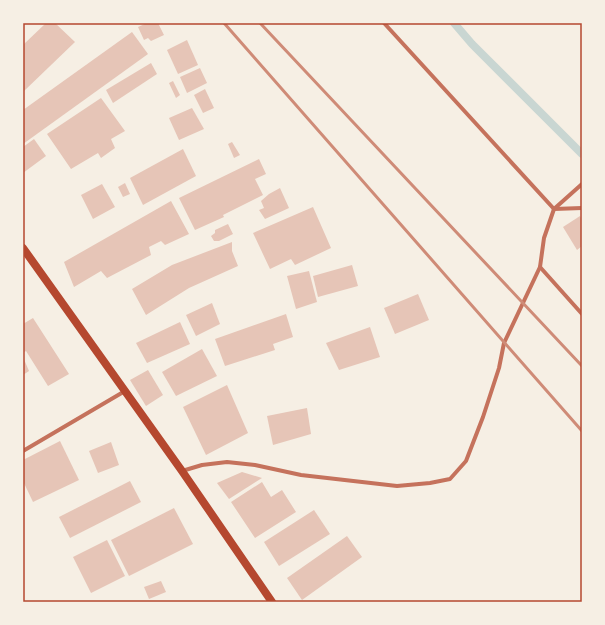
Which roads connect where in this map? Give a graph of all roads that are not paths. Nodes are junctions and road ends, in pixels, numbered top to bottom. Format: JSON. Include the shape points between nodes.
{"nodes":[{"id":1,"x":384,"y":23,"type":"edge"},
{"id":2,"x":582,"y":184,"type":"edge"},
{"id":3,"x":582,"y":208,"type":"edge"},
{"id":4,"x":554,"y":209,"type":"junction"},
{"id":5,"x":23,"y":248,"type":"edge"},
{"id":6,"x":540,"y":267,"type":"junction"},
{"id":7,"x":582,"y":314,"type":"edge"},
{"id":8,"x":125,"y":391,"type":"junction"},
{"id":9,"x":23,"y":451,"type":"edge"},
{"id":10,"x":182,"y":471,"type":"junction"},
{"id":11,"x":272,"y":602,"type":"edge"}],
"edges":[{"from":1,"to":4,"type":"street"},
{"from":2,"to":4,"type":"street"},
{"from":3,"to":4,"type":"street"},
{"from":4,"to":6,"type":"street","via":[[544,238]]},
{"from":5,"to":8,"type":"main road"},
{"from":6,"to":7,"type":"street"},
{"from":6,"to":10,"type":"street","via":[[504,343],[483,418],[466,461],[450,479],[397,486],[301,475],[227,462]]},
{"from":8,"to":9,"type":"street"},
{"from":8,"to":10,"type":"main road"},
{"from":10,"to":11,"type":"main road"}]}
